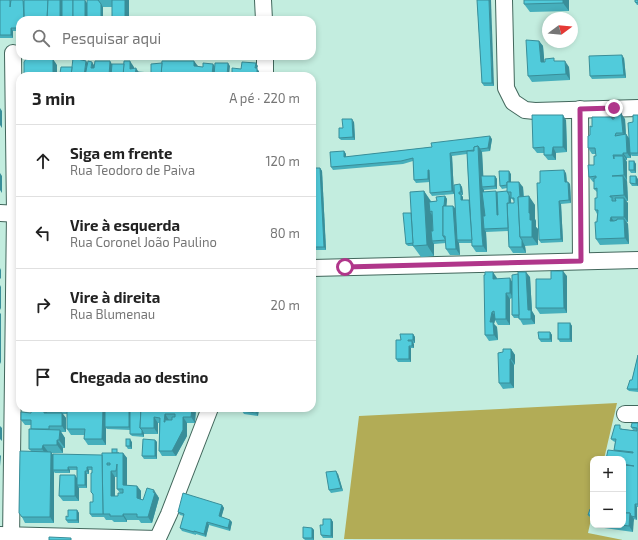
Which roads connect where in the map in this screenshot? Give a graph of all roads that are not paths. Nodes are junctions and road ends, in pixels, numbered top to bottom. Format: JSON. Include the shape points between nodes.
{"nodes":[{"id":1,"x":263,"y":0,"type":"edge"},
{"id":2,"x":504,"y":0,"type":"edge"},
{"id":3,"x":264,"y":16,"type":"edge"},
{"id":4,"x":11,"y":53,"type":"edge"},
{"id":5,"x":265,"y":60,"type":"edge"},
{"id":6,"x":265,"y":72,"type":"edge"},
{"id":7,"x":638,"y":108,"type":"edge"},
{"id":8,"x":580,"y":109,"type":"junction"},
{"id":9,"x":12,"y":213,"type":"edge"},
{"id":10,"x":638,"y":260,"type":"edge"},
{"id":11,"x":581,"y":261,"type":"junction"},
{"id":12,"x":316,"y":268,"type":"edge"},
{"id":13,"x":11,"y":380,"type":"edge"},
{"id":14,"x":208,"y":412,"type":"edge"},
{"id":15,"x":7,"y":537,"type":"edge"},
{"id":16,"x":158,"y":539,"type":"edge"}],
"edges":[{"from":1,"to":3,"type":"street"},
{"from":2,"to":8,"type":"street","via":[[506,88],[513,102],[525,110]]},
{"from":4,"to":9,"type":"street"},
{"from":5,"to":6,"type":"street"},
{"from":7,"to":8,"type":"street"},
{"from":8,"to":11,"type":"street"},
{"from":9,"to":13,"type":"street"},
{"from":10,"to":11,"type":"street"},
{"from":11,"to":12,"type":"street"},
{"from":13,"to":15,"type":"street"},
{"from":14,"to":16,"type":"street"},
{"from":15,"to":16,"type":"street"}]}
